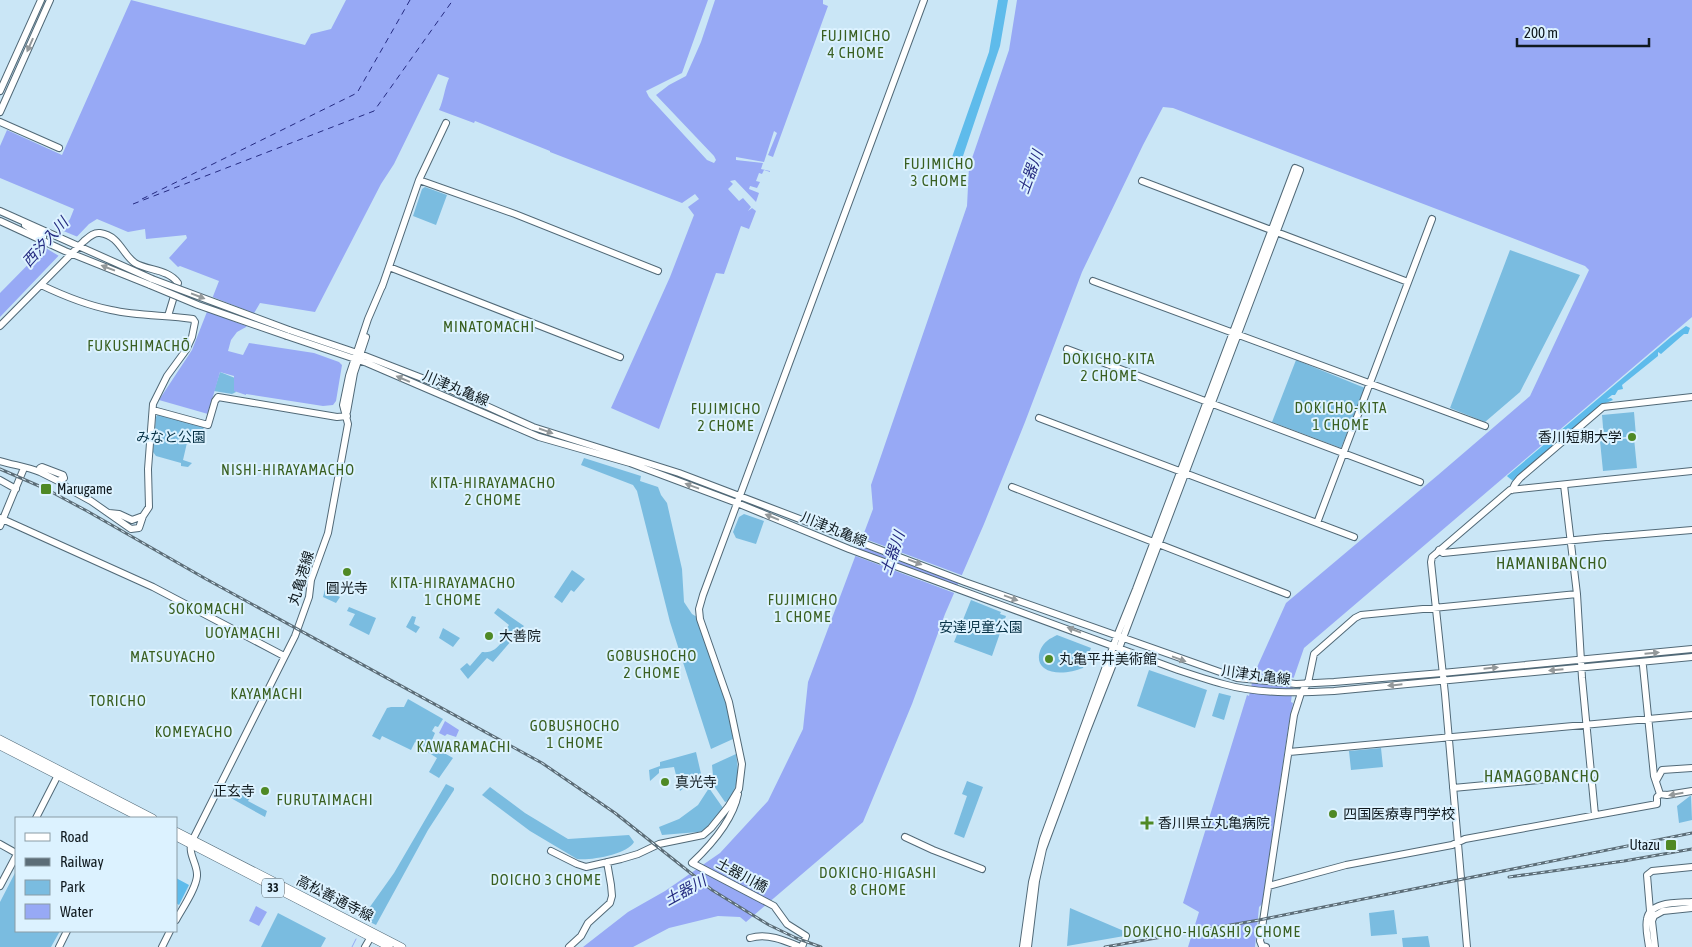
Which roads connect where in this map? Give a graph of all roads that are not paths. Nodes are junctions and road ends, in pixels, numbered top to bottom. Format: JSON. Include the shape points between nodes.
{"nodes":[{"id":1,"x":41,"y":0,"type":"edge"},
{"id":2,"x":50,"y":0,"type":"edge"},
{"id":3,"x":924,"y":0,"type":"edge"},
{"id":4,"x":0,"y":91,"type":"edge"},
{"id":5,"x":0,"y":112,"type":"edge"},
{"id":6,"x":0,"y":122,"type":"edge"},
{"id":7,"x":446,"y":124,"type":"dead end"},
{"id":8,"x":59,"y":148,"type":"dead end"},
{"id":9,"x":419,"y":180,"type":"junction"},
{"id":10,"x":1142,"y":181,"type":"dead end"},
{"id":11,"x":0,"y":211,"type":"edge"},
{"id":12,"x":1432,"y":219,"type":"dead end"},
{"id":13,"x":21,"y":220,"type":"junction"},
{"id":14,"x":0,"y":221,"type":"edge"},
{"id":15,"x":1274,"y":231,"type":"junction"},
{"id":16,"x":46,"y":241,"type":"junction"},
{"id":17,"x":72,"y":249,"type":"junction"},
{"id":18,"x":389,"y":266,"type":"junction"},
{"id":19,"x":658,"y":272,"type":"dead end"},
{"id":20,"x":1093,"y":281,"type":"dead end"},
{"id":21,"x":151,"y":282,"type":"junction"},
{"id":22,"x":1408,"y":282,"type":"junction"},
{"id":23,"x":41,"y":285,"type":"junction"},
{"id":24,"x":168,"y":316,"type":"junction"},
{"id":25,"x":0,"y":326,"type":"edge"},
{"id":26,"x":1236,"y":333,"type":"junction"},
{"id":27,"x":1066,"y":349,"type":"dead end"},
{"id":28,"x":357,"y":356,"type":"junction"},
{"id":29,"x":620,"y":357,"type":"dead end"},
{"id":30,"x":1370,"y":384,"type":"junction"},
{"id":31,"x":1692,"y":397,"type":"edge"},
{"id":32,"x":1209,"y":403,"type":"junction"},
{"id":33,"x":153,"y":410,"type":"junction"},
{"id":34,"x":347,"y":416,"type":"junction"},
{"id":35,"x":1039,"y":418,"type":"dead end"},
{"id":36,"x":1485,"y":426,"type":"dead end"},
{"id":37,"x":1343,"y":454,"type":"junction"},
{"id":38,"x":0,"y":462,"type":"edge"},
{"id":39,"x":24,"y":468,"type":"junction"},
{"id":40,"x":1692,"y":472,"type":"edge"},
{"id":41,"x":1183,"y":473,"type":"junction"},
{"id":42,"x":0,"y":480,"type":"edge"},
{"id":43,"x":1420,"y":482,"type":"dead end"},
{"id":44,"x":1564,"y":485,"type":"junction"},
{"id":45,"x":1012,"y":487,"type":"dead end"},
{"id":46,"x":16,"y":489,"type":"junction"},
{"id":47,"x":1512,"y":490,"type":"junction"},
{"id":48,"x":741,"y":496,"type":"junction"},
{"id":49,"x":737,"y":504,"type":"junction"},
{"id":50,"x":1,"y":521,"type":"edge"},
{"id":51,"x":1318,"y":524,"type":"junction"},
{"id":52,"x":1692,"y":530,"type":"edge"},
{"id":53,"x":1354,"y":537,"type":"dead end"},
{"id":54,"x":1571,"y":541,"type":"junction"},
{"id":55,"x":1156,"y":543,"type":"junction"},
{"id":56,"x":1439,"y":550,"type":"junction"},
{"id":57,"x":1288,"y":594,"type":"dead end"},
{"id":58,"x":1577,"y":594,"type":"junction"},
{"id":59,"x":1436,"y":608,"type":"junction"},
{"id":60,"x":1120,"y":637,"type":"junction"},
{"id":61,"x":1117,"y":647,"type":"junction"},
{"id":62,"x":1692,"y":649,"type":"edge"},
{"id":63,"x":284,"y":656,"type":"junction"},
{"id":64,"x":1692,"y":657,"type":"edge"},
{"id":65,"x":1582,"y":659,"type":"junction"},
{"id":66,"x":1643,"y":666,"type":"dead end"},
{"id":67,"x":1582,"y":667,"type":"junction"},
{"id":68,"x":1443,"y":677,"type":"junction"},
{"id":69,"x":1308,"y":683,"type":"junction"},
{"id":70,"x":1298,"y":693,"type":"junction"},
{"id":71,"x":1692,"y":715,"type":"edge"},
{"id":72,"x":1648,"y":718,"type":"junction"},
{"id":73,"x":1587,"y":724,"type":"junction"},
{"id":74,"x":1448,"y":738,"type":"junction"},
{"id":75,"x":0,"y":739,"type":"edge"},
{"id":76,"x":0,"y":746,"type":"edge"},
{"id":77,"x":1289,"y":752,"type":"junction"},
{"id":78,"x":1654,"y":764,"type":"junction"},
{"id":79,"x":1692,"y":768,"type":"edge"},
{"id":80,"x":1662,"y":770,"type":"junction"},
{"id":81,"x":59,"y":773,"type":"junction"},
{"id":82,"x":1592,"y":775,"type":"junction"},
{"id":83,"x":1656,"y":781,"type":"junction"},
{"id":84,"x":1453,"y":788,"type":"junction"},
{"id":85,"x":739,"y":789,"type":"junction"},
{"id":86,"x":1692,"y":791,"type":"edge"},
{"id":87,"x":1660,"y":794,"type":"junction"},
{"id":88,"x":129,"y":813,"type":"edge"},
{"id":89,"x":1595,"y":815,"type":"junction"},
{"id":90,"x":37,"y":817,"type":"edge"},
{"id":91,"x":148,"y":817,"type":"edge"},
{"id":92,"x":178,"y":832,"type":"edge"},
{"id":93,"x":905,"y":837,"type":"dead end"},
{"id":94,"x":178,"y":838,"type":"edge"},
{"id":95,"x":192,"y":842,"type":"junction"},
{"id":96,"x":1457,"y":843,"type":"junction"},
{"id":97,"x":0,"y":844,"type":"edge"},
{"id":98,"x":551,"y":851,"type":"dead end"},
{"id":99,"x":15,"y":853,"type":"edge"},
{"id":100,"x":15,"y":856,"type":"edge"},
{"id":101,"x":607,"y":862,"type":"junction"},
{"id":102,"x":1692,"y":867,"type":"edge"},
{"id":103,"x":982,"y":868,"type":"dead end"},
{"id":104,"x":0,"y":886,"type":"edge"},
{"id":105,"x":1269,"y":886,"type":"junction"},
{"id":106,"x":1692,"y":902,"type":"edge"},
{"id":107,"x":1692,"y":908,"type":"edge"},
{"id":108,"x":1652,"y":914,"type":"junction"},
{"id":109,"x":178,"y":916,"type":"edge"},
{"id":110,"x":66,"y":932,"type":"edge"},
{"id":111,"x":169,"y":932,"type":"edge"},
{"id":112,"x":372,"y":935,"type":"junction"},
{"id":113,"x":750,"y":938,"type":"dead end"},
{"id":114,"x":59,"y":947,"type":"edge"},
{"id":115,"x":162,"y":947,"type":"edge"},
{"id":116,"x":365,"y":947,"type":"edge"},
{"id":117,"x":388,"y":947,"type":"edge"},
{"id":118,"x":402,"y":947,"type":"edge"},
{"id":119,"x":569,"y":947,"type":"edge"},
{"id":120,"x":801,"y":947,"type":"edge"},
{"id":121,"x":1023,"y":947,"type":"edge"},
{"id":122,"x":1028,"y":947,"type":"edge"},
{"id":123,"x":1266,"y":947,"type":"edge"},
{"id":124,"x":1467,"y":947,"type":"edge"},
{"id":125,"x":1649,"y":947,"type":"edge"},
{"id":126,"x":1655,"y":947,"type":"edge"}],
"edges":[{"from":1,"to":4,"type":"street"},
{"from":2,"to":5,"type":"street","one_way":true},
{"from":3,"to":48,"type":"street"},
{"from":6,"to":8,"type":"street"},
{"from":7,"to":9,"type":"street","name":"丸亀港線"},
{"from":9,"to":18,"type":"street","name":"丸亀港線"},
{"from":9,"to":19,"type":"street","via":[[515,214]]},
{"from":10,"to":15,"type":"street"},
{"from":11,"to":13,"type":"street","name":"川津丸亀線"},
{"from":12,"to":22,"type":"street"},
{"from":13,"to":16,"type":"street"},
{"from":13,"to":17,"type":"street","name":"川津丸亀線","via":[[56,236]]},
{"from":14,"to":16,"type":"street","name":"川津丸亀線"},
{"from":15,"to":15,"type":"street","via":[[1295,168],[1300,170]]},
{"from":15,"to":22,"type":"street"},
{"from":15,"to":26,"type":"street"},
{"from":16,"to":17,"type":"street","name":"川津丸亀線"},
{"from":21,"to":17,"type":"street","name":"川津丸亀線","one_way":true},
{"from":17,"to":21,"type":"street","name":"川津丸亀線"},
{"from":17,"to":23,"type":"street"},
{"from":17,"to":24,"type":"street","via":[[92,234],[101,233],[119,243],[134,262],[173,277],[178,283]]},
{"from":18,"to":28,"type":"street","name":"丸亀港線"},
{"from":18,"to":29,"type":"street"},
{"from":20,"to":26,"type":"street"},
{"from":21,"to":28,"type":"street","name":"川津丸亀線","bridge":true,"via":[[198,305]]},
{"from":22,"to":30,"type":"street"},
{"from":23,"to":24,"type":"street","via":[[79,302],[112,311]]},
{"from":23,"to":25,"type":"street"},
{"from":24,"to":33,"type":"street","via":[[193,319],[195,326],[186,350],[158,392]]},
{"from":26,"to":30,"type":"street"},
{"from":26,"to":32,"type":"street"},
{"from":27,"to":32,"type":"street"},
{"from":28,"to":34,"type":"street","name":"丸亀港線","via":[[343,405]]},
{"from":28,"to":48,"type":"street","name":"川津丸亀線","one_way":true,"via":[[440,385],[533,427],[642,460]]},
{"from":49,"to":28,"type":"street","name":"川津丸亀線","one_way":true,"via":[[630,463],[540,437]]},
{"from":30,"to":36,"type":"street"},
{"from":30,"to":37,"type":"street"},
{"from":31,"to":47,"type":"street","via":[[1603,407],[1520,478]]},
{"from":32,"to":37,"type":"street"},
{"from":32,"to":41,"type":"street"},
{"from":33,"to":34,"type":"street","via":[[208,425],[218,397],[336,417]]},
{"from":33,"to":39,"type":"street","via":[[148,469],[149,507],[139,528],[115,519],[75,492],[61,478],[34,466]]},
{"from":34,"to":63,"type":"street","name":"丸亀港線","via":[[328,533],[299,626]]},
{"from":35,"to":41,"type":"street"},
{"from":37,"to":43,"type":"street"},
{"from":37,"to":51,"type":"street"},
{"from":38,"to":39,"type":"street"},
{"from":39,"to":46,"type":"street"},
{"from":40,"to":44,"type":"street"},
{"from":41,"to":51,"type":"street"},
{"from":41,"to":55,"type":"street"},
{"from":42,"to":46,"type":"street"},
{"from":44,"to":47,"type":"street"},
{"from":44,"to":54,"type":"street"},
{"from":45,"to":55,"type":"street"},
{"from":46,"to":50,"type":"street"},
{"from":47,"to":56,"type":"street"},
{"from":48,"to":49,"type":"street"},
{"from":48,"to":60,"type":"street","name":"川津丸亀線","one_way":true},
{"from":61,"to":49,"type":"street","name":"川津丸亀線","one_way":true},
{"from":49,"to":85,"type":"street","via":[[699,609],[738,736],[742,764]]},
{"from":50,"to":63,"type":"street","via":[[153,587]]},
{"from":51,"to":53,"type":"street"},
{"from":52,"to":54,"type":"street"},
{"from":54,"to":56,"type":"street","via":[[1443,553]]},
{"from":54,"to":58,"type":"street"},
{"from":55,"to":57,"type":"street"},
{"from":55,"to":60,"type":"street"},
{"from":56,"to":59,"type":"street","via":[[1431,562]]},
{"from":58,"to":59,"type":"street"},
{"from":58,"to":65,"type":"street"},
{"from":59,"to":68,"type":"street"},
{"from":59,"to":69,"type":"street","via":[[1357,617],[1314,654]]},
{"from":60,"to":61,"type":"street"},
{"from":60,"to":69,"type":"street","name":"川津丸亀線","one_way":true,"via":[[1237,678]]},
{"from":61,"to":70,"type":"street","name":"川津丸亀線","via":[[1224,685]]},
{"from":61,"to":121,"type":"street","via":[[1079,737],[1038,854]]},
{"from":61,"to":122,"type":"street","via":[[1044,849],[1036,881]]},
{"from":65,"to":62,"type":"street","name":"川津丸亀線","one_way":true},
{"from":63,"to":95,"type":"street","name":"丸亀港線"},
{"from":64,"to":67,"type":"street","name":"川津丸亀線"},
{"from":65,"to":67,"type":"street"},
{"from":68,"to":65,"type":"street","name":"川津丸亀線","one_way":true},
{"from":66,"to":72,"type":"street"},
{"from":67,"to":68,"type":"street","name":"川津丸亀線","one_way":true},
{"from":67,"to":73,"type":"street"},
{"from":68,"to":69,"type":"street","name":"川津丸亀線"},
{"from":68,"to":70,"type":"street","name":"川津丸亀線","one_way":true},
{"from":68,"to":74,"type":"street"},
{"from":69,"to":70,"type":"street"},
{"from":70,"to":77,"type":"street"},
{"from":71,"to":72,"type":"street"},
{"from":72,"to":73,"type":"street"},
{"from":72,"to":78,"type":"street"},
{"from":73,"to":74,"type":"street"},
{"from":73,"to":82,"type":"street"},
{"from":74,"to":77,"type":"street"},
{"from":74,"to":84,"type":"street"},
{"from":75,"to":81,"type":"main road"},
{"from":76,"to":81,"type":"main road"},
{"from":77,"to":105,"type":"street"},
{"from":78,"to":80,"type":"street"},
{"from":78,"to":83,"type":"street"},
{"from":79,"to":80,"type":"street"},
{"from":80,"to":83,"type":"street"},
{"from":81,"to":88,"type":"main road"},
{"from":81,"to":90,"type":"street"},
{"from":82,"to":84,"type":"street"},
{"from":82,"to":89,"type":"street"},
{"from":83,"to":87,"type":"street"},
{"from":84,"to":96,"type":"street"},
{"from":85,"to":101,"type":"street","via":[[716,823],[703,834],[659,844],[638,854]]},
{"from":85,"to":120,"type":"street","name":"土器川橋","via":[[736,805],[722,828],[692,863],[774,906],[787,924],[806,936]]},
{"from":86,"to":87,"type":"street","one_way":true},
{"from":87,"to":89,"type":"street","via":[[1656,804]]},
{"from":88,"to":91,"type":"main road"},
{"from":89,"to":96,"type":"street"},
{"from":92,"to":95,"type":"main road","name":"高松善通寺線","number":"33"},
{"from":93,"to":103,"type":"street"},
{"from":94,"to":95,"type":"main road","name":"高松善通寺線","number":"33"},
{"from":95,"to":109,"type":"street","via":[[190,852],[197,878]]},
{"from":95,"to":112,"type":"main road","name":"高松善通寺線","number":"33"},
{"from":96,"to":105,"type":"street","via":[[1346,865]]},
{"from":96,"to":124,"type":"street"},
{"from":97,"to":99,"type":"street"},
{"from":98,"to":101,"type":"street","via":[[586,867]]},
{"from":100,"to":104,"type":"street"},
{"from":101,"to":119,"type":"street","via":[[612,896],[610,903],[588,922],[581,936]]},
{"from":102,"to":108,"type":"street","via":[[1649,872]]},
{"from":105,"to":123,"type":"street","via":[[1260,941]]},
{"from":106,"to":108,"type":"street","via":[[1660,905]]},
{"from":107,"to":108,"type":"street"},
{"from":108,"to":125,"type":"street","via":[[1646,921]]},
{"from":108,"to":126,"type":"street"},
{"from":110,"to":114,"type":"street"},
{"from":111,"to":115,"type":"street"},
{"from":112,"to":116,"type":"street"},
{"from":112,"to":117,"type":"main road","name":"高松善通寺線","number":"33"},
{"from":112,"to":118,"type":"main road","name":"高松善通寺線","number":"33"},
{"from":113,"to":120,"type":"street","via":[[769,936]]}]}
